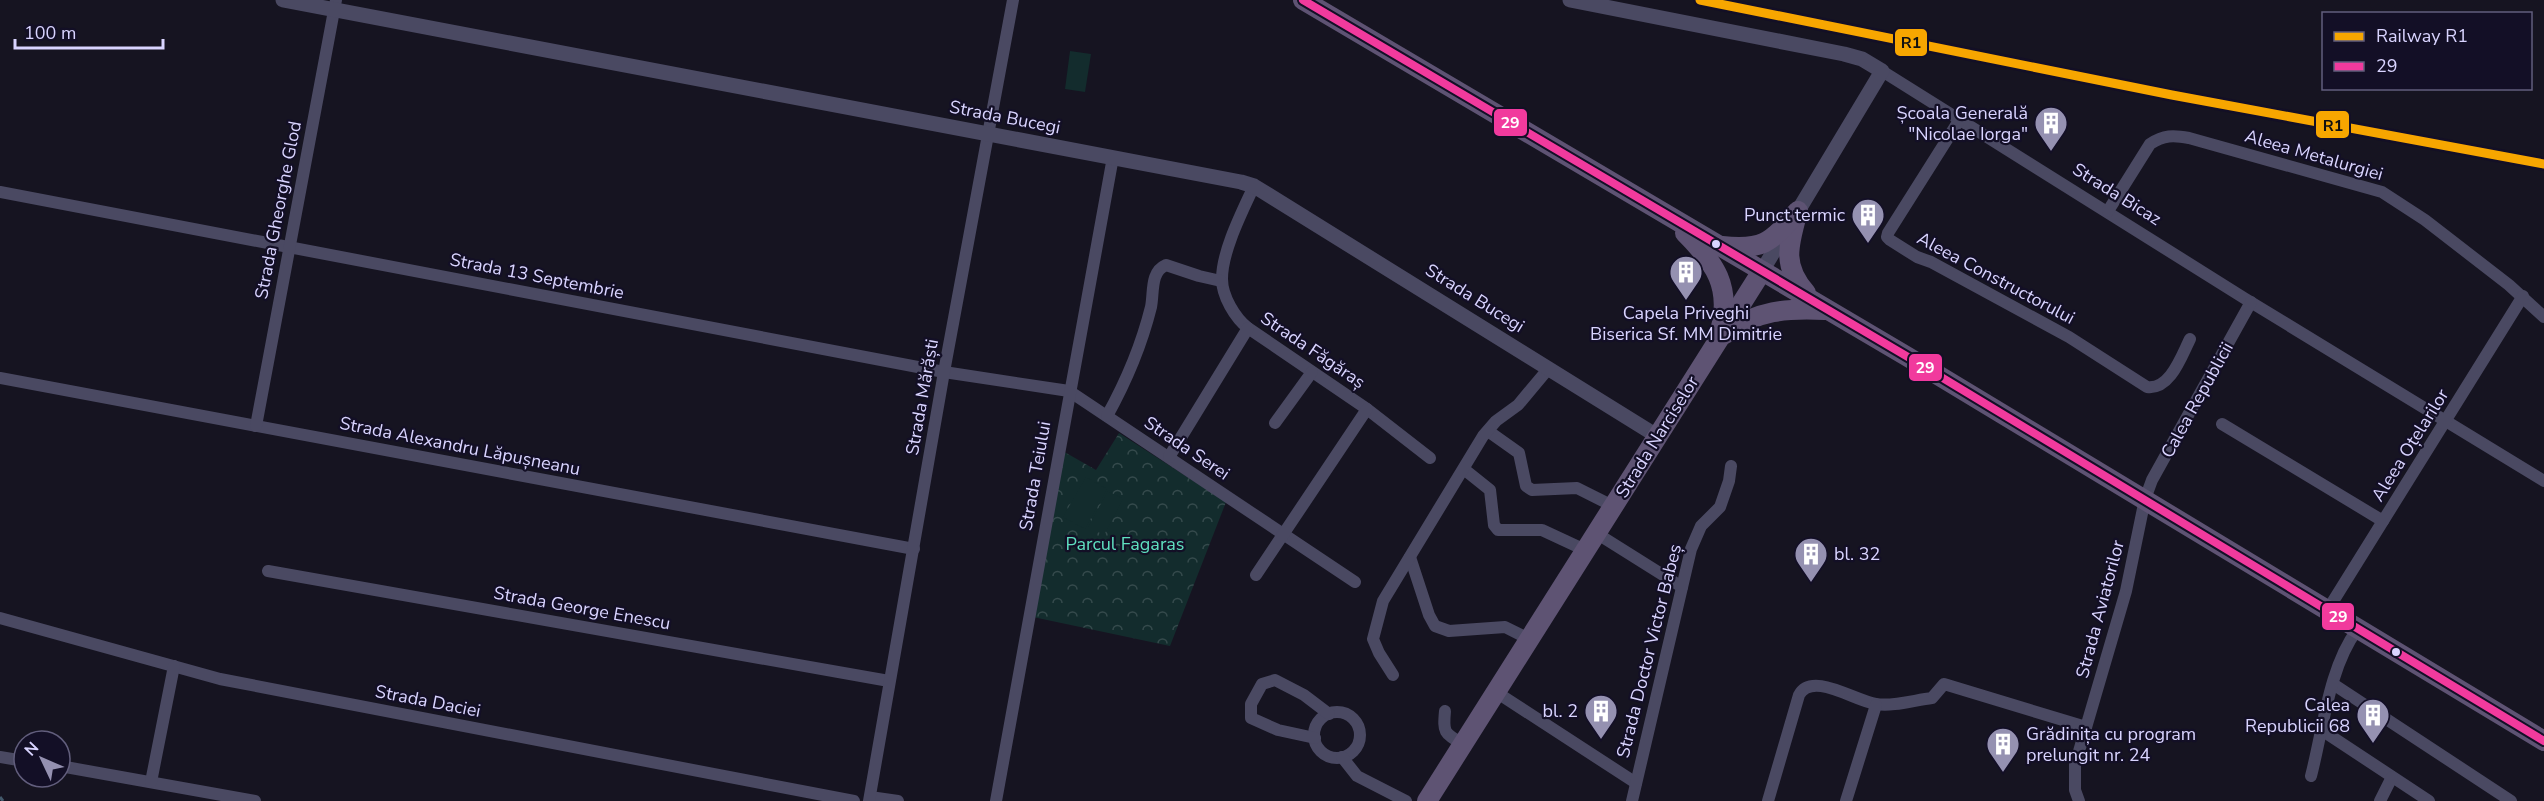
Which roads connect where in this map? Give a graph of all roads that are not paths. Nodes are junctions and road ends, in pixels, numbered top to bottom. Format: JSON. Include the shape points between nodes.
{"nodes":[{"id":1,"x":283,"y":0,"type":"edge"},
{"id":2,"x":1013,"y":0,"type":"edge"},
{"id":3,"x":1303,"y":0,"type":"edge"},
{"id":4,"x":1570,"y":0,"type":"edge"},
{"id":5,"x":335,"y":5,"type":"edge"},
{"id":6,"x":1882,"y":71,"type":"junction"},
{"id":7,"x":1960,"y":119,"type":"junction"},
{"id":8,"x":989,"y":134,"type":"junction"},
{"id":9,"x":1113,"y":157,"type":"junction"},
{"id":10,"x":1254,"y":186,"type":"junction"},
{"id":11,"x":0,"y":192,"type":"edge"},
{"id":12,"x":1661,"y":211,"type":"junction"},
{"id":13,"x":1798,"y":211,"type":"junction"},
{"id":14,"x":2108,"y":211,"type":"junction"},
{"id":15,"x":1719,"y":245,"type":"junction"},
{"id":16,"x":289,"y":247,"type":"junction"},
{"id":17,"x":1762,"y":271,"type":"junction"},
{"id":18,"x":1221,"y":280,"type":"junction"},
{"id":19,"x":2523,"y":297,"type":"junction"},
{"id":20,"x":2252,"y":302,"type":"junction"},
{"id":21,"x":1821,"y":306,"type":"junction"},
{"id":22,"x":2544,"y":317,"type":"edge"},
{"id":23,"x":1248,"y":328,"type":"junction"},
{"id":24,"x":2190,"y":339,"type":"dead end"},
{"id":25,"x":1717,"y":342,"type":"junction"},
{"id":26,"x":1549,"y":368,"type":"junction"},
{"id":27,"x":944,"y":372,"type":"junction"},
{"id":28,"x":1312,"y":372,"type":"junction"},
{"id":29,"x":0,"y":378,"type":"edge"},
{"id":30,"x":1069,"y":391,"type":"junction"},
{"id":31,"x":1367,"y":409,"type":"junction"},
{"id":32,"x":1107,"y":416,"type":"junction"},
{"id":33,"x":2446,"y":421,"type":"junction"},
{"id":34,"x":1275,"y":423,"type":"dead end"},
{"id":35,"x":2222,"y":424,"type":"dead end"},
{"id":36,"x":256,"y":426,"type":"junction"},
{"id":37,"x":1488,"y":431,"type":"junction"},
{"id":38,"x":1658,"y":436,"type":"junction"},
{"id":39,"x":1168,"y":457,"type":"junction"},
{"id":40,"x":1430,"y":458,"type":"dead end"},
{"id":41,"x":1731,"y":466,"type":"dead end"},
{"id":42,"x":1465,"y":470,"type":"junction"},
{"id":43,"x":2544,"y":481,"type":"edge"},
{"id":44,"x":2145,"y":499,"type":"junction"},
{"id":45,"x":1613,"y":506,"type":"junction"},
{"id":46,"x":2384,"y":521,"type":"junction"},
{"id":47,"x":1596,"y":533,"type":"junction"},
{"id":48,"x":1285,"y":534,"type":"junction"},
{"id":49,"x":914,"y":549,"type":"junction"},
{"id":50,"x":1585,"y":550,"type":"junction"},
{"id":51,"x":1410,"y":557,"type":"junction"},
{"id":52,"x":268,"y":571,"type":"dead end"},
{"id":53,"x":1256,"y":575,"type":"dead end"},
{"id":54,"x":1355,"y":582,"type":"dead end"},
{"id":55,"x":1682,"y":587,"type":"junction"},
{"id":56,"x":2327,"y":611,"type":"junction"},
{"id":57,"x":0,"y":618,"type":"edge"},
{"id":58,"x":2357,"y":630,"type":"junction"},
{"id":59,"x":1529,"y":639,"type":"junction"},
{"id":60,"x":174,"y":666,"type":"junction"},
{"id":61,"x":1393,"y":675,"type":"dead end"},
{"id":62,"x":889,"y":681,"type":"junction"},
{"id":63,"x":2333,"y":684,"type":"junction"},
{"id":64,"x":1496,"y":692,"type":"junction"},
{"id":65,"x":1876,"y":705,"type":"junction"},
{"id":66,"x":1445,"y":711,"type":"dead end"},
{"id":67,"x":1329,"y":714,"type":"junction"},
{"id":68,"x":2086,"y":727,"type":"junction"},
{"id":69,"x":2323,"y":730,"type":"junction"},
{"id":70,"x":1315,"y":738,"type":"junction"},
{"id":71,"x":2544,"y":741,"type":"edge"},
{"id":72,"x":1463,"y":744,"type":"junction"},
{"id":73,"x":1342,"y":757,"type":"junction"},
{"id":74,"x":72,"y":768,"type":"edge"},
{"id":75,"x":2311,"y":776,"type":"dead end"},
{"id":76,"x":2392,"y":777,"type":"junction"},
{"id":77,"x":151,"y":782,"type":"junction"},
{"id":78,"x":1636,"y":783,"type":"junction"},
{"id":79,"x":870,"y":799,"type":"edge"},
{"id":80,"x":255,"y":801,"type":"edge"},
{"id":81,"x":854,"y":801,"type":"edge"},
{"id":82,"x":898,"y":801,"type":"edge"},
{"id":83,"x":996,"y":801,"type":"edge"},
{"id":84,"x":1407,"y":801,"type":"edge"},
{"id":85,"x":1427,"y":801,"type":"edge"},
{"id":86,"x":1632,"y":801,"type":"edge"},
{"id":87,"x":1768,"y":801,"type":"edge"},
{"id":88,"x":1846,"y":801,"type":"edge"},
{"id":89,"x":2079,"y":801,"type":"edge"},
{"id":90,"x":2380,"y":801,"type":"edge"},
{"id":91,"x":2429,"y":801,"type":"edge"},
{"id":92,"x":2511,"y":801,"type":"edge"}],
"edges":[{"from":1,"to":5,"type":"street","name":"Strada Bucegi"},
{"from":2,"to":8,"type":"street","name":"Strada Mărăști"},
{"from":3,"to":12,"type":"main road"},
{"from":4,"to":6,"type":"street","name":"Strada Bicaz","via":[[1844,54]]},
{"from":5,"to":8,"type":"street","name":"Strada Bucegi"},
{"from":5,"to":16,"type":"street","name":"Strada Gheorghe Glod"},
{"from":6,"to":7,"type":"street","name":"Strada Bicaz"},
{"from":6,"to":13,"type":"street","name":"Strada Narciselor"},
{"from":7,"to":14,"type":"street","name":"Strada Bicaz"},
{"from":7,"to":24,"type":"street","name":"Aleea Constructorului","via":[[1888,232],[1890,240],[2069,337],[2147,387],[2165,383]]},
{"from":8,"to":9,"type":"street","name":"Strada Bucegi"},
{"from":8,"to":27,"type":"street","name":"Strada Mărăști"},
{"from":9,"to":10,"type":"street","name":"Strada Bucegi"},
{"from":9,"to":30,"type":"street","name":"Strada Teiului"},
{"from":10,"to":18,"type":"street","via":[[1234,232]]},
{"from":10,"to":26,"type":"street","name":"Strada Bucegi"},
{"from":11,"to":16,"type":"street","name":"Strada 13 Septembrie"},
{"from":12,"to":15,"type":"main road"},
{"from":12,"to":25,"type":"main road","via":[[1716,268],[1724,309]]},
{"from":13,"to":15,"type":"main road","via":[[1760,246]]},
{"from":13,"to":17,"type":"street","name":"Strada Narciselor"},
{"from":13,"to":21,"type":"main road","via":[[1789,243],[1789,266],[1800,286]]},
{"from":14,"to":19,"type":"street","name":"Aleea Metalurgiei","via":[[2150,144],[2174,135],[2382,192],[2425,220]]},
{"from":14,"to":20,"type":"street","name":"Strada Bicaz"},
{"from":15,"to":17,"type":"main road"},
{"from":16,"to":27,"type":"street","name":"Strada 13 Septembrie"},
{"from":16,"to":36,"type":"street","name":"Strada Gheorghe Glod"},
{"from":17,"to":21,"type":"main road"},
{"from":17,"to":25,"type":"main road","name":"Strada Narciselor"},
{"from":18,"to":23,"type":"street","name":"Strada Făgăraș","via":[[1226,298]]},
{"from":18,"to":32,"type":"street","via":[[1166,265],[1160,268],[1155,274],[1151,306],[1129,375]]},
{"from":19,"to":22,"type":"street","name":"Aleea Metalurgiei"},
{"from":19,"to":33,"type":"street","name":"Aleea Oțelarilor"},
{"from":20,"to":33,"type":"street","name":"Strada Bicaz"},
{"from":20,"to":44,"type":"street","name":"Calea Republicii"},
{"from":21,"to":25,"type":"main road","via":[[1775,310],[1741,324]]},
{"from":21,"to":44,"type":"main road"},
{"from":23,"to":28,"type":"street","name":"Strada Făgăraș"},
{"from":23,"to":39,"type":"street"},
{"from":25,"to":38,"type":"main road","name":"Strada Narciselor"},
{"from":26,"to":37,"type":"street","via":[[1518,405]]},
{"from":26,"to":38,"type":"street","name":"Strada Bucegi"},
{"from":27,"to":30,"type":"street","name":"Strada 13 Septembrie"},
{"from":27,"to":49,"type":"street","name":"Strada Mărăști"},
{"from":28,"to":31,"type":"street","name":"Strada Făgăraș"},
{"from":28,"to":34,"type":"street"},
{"from":29,"to":36,"type":"street","name":"Strada Alexandru Lăpușneanu"},
{"from":30,"to":32,"type":"street","name":"Strada Serei"},
{"from":30,"to":83,"type":"street","name":"Strada Teiului"},
{"from":31,"to":40,"type":"street","name":"Strada Făgăraș"},
{"from":31,"to":48,"type":"street","name":"Strada Făgăraș"},
{"from":32,"to":39,"type":"street","name":"Strada Serei"},
{"from":33,"to":43,"type":"street","name":"Strada Bicaz"},
{"from":33,"to":46,"type":"street","name":"Aleea Oțelarilor"},
{"from":35,"to":46,"type":"street"},
{"from":36,"to":49,"type":"street","name":"Strada Alexandru Lăpușneanu"},
{"from":37,"to":42,"type":"street"},
{"from":37,"to":45,"type":"street","via":[[1519,453],[1526,486],[1532,490],[1577,488]]},
{"from":38,"to":45,"type":"main road","name":"Strada Narciselor"},
{"from":39,"to":48,"type":"street","name":"Strada Serei"},
{"from":41,"to":55,"type":"street","name":"Strada Doctor Victor Babeș","via":[[1720,507],[1701,526],[1691,549]]},
{"from":42,"to":50,"type":"street","via":[[1490,490],[1498,530],[1542,530]]},
{"from":42,"to":51,"type":"street"},
{"from":44,"to":56,"type":"main road"},
{"from":44,"to":68,"type":"street","name":"Strada Aviatorilor","via":[[2126,591]]},
{"from":45,"to":47,"type":"main road","name":"Strada Narciselor"},
{"from":46,"to":56,"type":"street","name":"Aleea Oțelarilor"},
{"from":47,"to":50,"type":"main road","name":"Strada Narciselor"},
{"from":47,"to":55,"type":"street"},
{"from":48,"to":53,"type":"street","name":"Strada Făgăraș"},
{"from":48,"to":54,"type":"street"},
{"from":49,"to":62,"type":"street","name":"Strada Mărăști"},
{"from":50,"to":59,"type":"main road","name":"Strada Narciselor"},
{"from":51,"to":59,"type":"street","via":[[1435,626],[1449,631],[1505,627]]},
{"from":51,"to":61,"type":"street","via":[[1383,601],[1373,639]]},
{"from":52,"to":62,"type":"street","name":"Strada George Enescu"},
{"from":55,"to":78,"type":"street","name":"Strada Doctor Victor Babeș"},
{"from":56,"to":58,"type":"main road"},
{"from":57,"to":60,"type":"street","name":"Strada Daciei"},
{"from":58,"to":63,"type":"street","via":[[2337,665]]},
{"from":58,"to":71,"type":"main road"},
{"from":59,"to":64,"type":"main road","name":"Strada Narciselor"},
{"from":60,"to":77,"type":"street"},
{"from":60,"to":81,"type":"street","name":"Strada Daciei","via":[[220,679]]},
{"from":62,"to":79,"type":"street","name":"Strada Mărăști"},
{"from":63,"to":69,"type":"street"},
{"from":63,"to":92,"type":"street"},
{"from":64,"to":72,"type":"main road","name":"Strada Narciselor"},
{"from":64,"to":78,"type":"street","name":"Strada Doctor Victor Babeș"},
{"from":65,"to":68,"type":"street","via":[[1932,698],[1944,684]]},
{"from":65,"to":87,"type":"street","via":[[1811,684],[1803,688]]},
{"from":65,"to":88,"type":"street"},
{"from":66,"to":72,"type":"street","via":[[1445,734]]},
{"from":67,"to":70,"type":"street","via":[[1318,723]]},
{"from":67,"to":70,"type":"street","via":[[1275,680],[1262,684],[1251,704],[1251,718],[1278,730]]},
{"from":67,"to":73,"type":"street","via":[[1344,713],[1359,729],[1358,743],[1349,755]]},
{"from":68,"to":89,"type":"street","name":"Strada Aviatorilor","via":[[2075,765]]},
{"from":69,"to":75,"type":"street"},
{"from":69,"to":76,"type":"street"},
{"from":70,"to":73,"type":"street","via":[[1321,751],[1334,758]]},
{"from":72,"to":85,"type":"main road","name":"Strada Narciselor"},
{"from":73,"to":84,"type":"street","via":[[1357,776]]},
{"from":74,"to":77,"type":"street"},
{"from":76,"to":90,"type":"street"},
{"from":76,"to":91,"type":"street"},
{"from":77,"to":80,"type":"street"},
{"from":78,"to":86,"type":"street","name":"Strada Doctor Victor Babeș"},
{"from":79,"to":82,"type":"street"}]}
